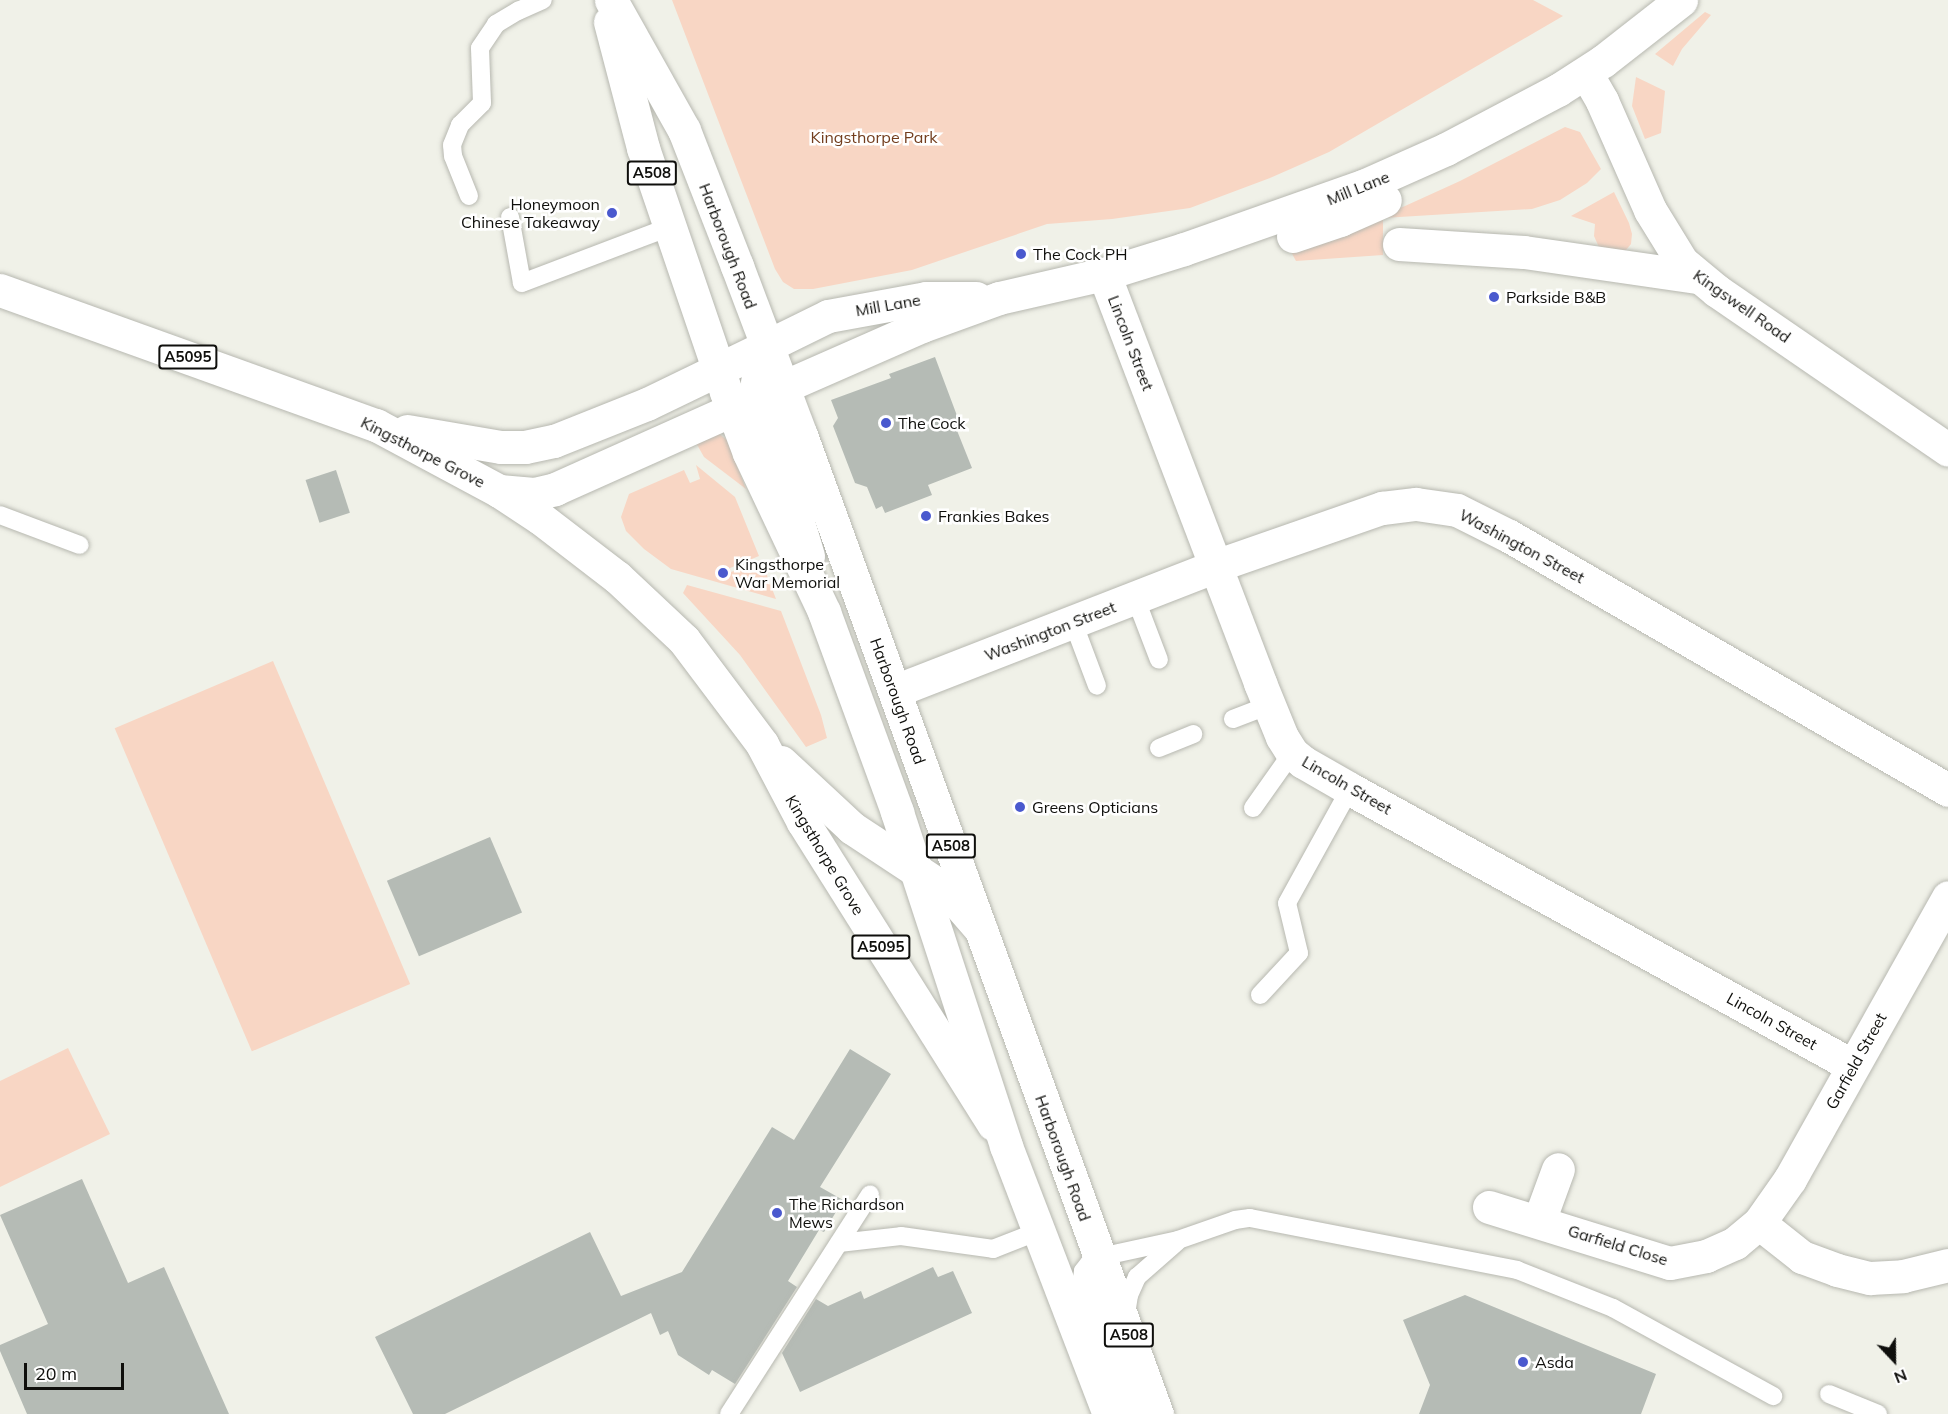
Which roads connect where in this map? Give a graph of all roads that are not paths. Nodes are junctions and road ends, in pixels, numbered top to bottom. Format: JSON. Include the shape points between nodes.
{"nodes":[{"id":1,"x":543,"y":0,"type":"edge"},
{"id":2,"x":605,"y":0,"type":"edge"},
{"id":3,"x":611,"y":0,"type":"edge"},
{"id":4,"x":1672,"y":3,"type":"edge"},
{"id":5,"x":1586,"y":73,"type":"junction"},
{"id":6,"x":469,"y":196,"type":"dead end"},
{"id":7,"x":510,"y":217,"type":"dead end"},
{"id":8,"x":672,"y":226,"type":"junction"},
{"id":9,"x":1399,"y":244,"type":"dead end"},
{"id":10,"x":1698,"y":277,"type":"junction"},
{"id":11,"x":1108,"y":282,"type":"junction"},
{"id":12,"x":0,"y":290,"type":"edge"},
{"id":13,"x":999,"y":298,"type":"junction"},
{"id":14,"x":767,"y":346,"type":"junction"},
{"id":15,"x":719,"y":368,"type":"junction"},
{"id":16,"x":759,"y":399,"type":"junction"},
{"id":17,"x":376,"y":425,"type":"junction"},
{"id":18,"x":801,"y":435,"type":"junction"},
{"id":19,"x":1948,"y":450,"type":"edge"},
{"id":20,"x":500,"y":491,"type":"junction"},
{"id":21,"x":0,"y":515,"type":"edge"},
{"id":22,"x":81,"y":546,"type":"dead end"},
{"id":23,"x":1215,"y":566,"type":"junction"},
{"id":24,"x":1135,"y":597,"type":"junction"},
{"id":25,"x":1073,"y":621,"type":"junction"},
{"id":26,"x":1159,"y":660,"type":"dead end"},
{"id":27,"x":1097,"y":686,"type":"dead end"},
{"id":28,"x":895,"y":691,"type":"junction"},
{"id":29,"x":1269,"y":705,"type":"junction"},
{"id":30,"x":1233,"y":719,"type":"dead end"},
{"id":31,"x":1193,"y":734,"type":"dead end"},
{"id":32,"x":762,"y":744,"type":"junction"},
{"id":33,"x":1159,"y":748,"type":"dead end"},
{"id":34,"x":1292,"y":753,"type":"junction"},
{"id":35,"x":1350,"y":789,"type":"junction"},
{"id":36,"x":1948,"y":790,"type":"edge"},
{"id":37,"x":1253,"y":808,"type":"dead end"},
{"id":38,"x":916,"y":869,"type":"junction"},
{"id":39,"x":1948,"y":897,"type":"edge"},
{"id":40,"x":981,"y":930,"type":"junction"},
{"id":41,"x":1260,"y":995,"type":"dead end"},
{"id":42,"x":1853,"y":1066,"type":"junction"},
{"id":43,"x":1006,"y":1146,"type":"junction"},
{"id":44,"x":1558,"y":1168,"type":"dead end"},
{"id":45,"x":870,"y":1194,"type":"dead end"},
{"id":46,"x":1489,"y":1207,"type":"dead end"},
{"id":47,"x":1539,"y":1221,"type":"junction"},
{"id":48,"x":1759,"y":1223,"type":"junction"},
{"id":49,"x":1039,"y":1231,"type":"junction"},
{"id":50,"x":1178,"y":1240,"type":"junction"},
{"id":51,"x":839,"y":1243,"type":"junction"},
{"id":52,"x":1100,"y":1257,"type":"junction"},
{"id":53,"x":1948,"y":1264,"type":"edge"},
{"id":54,"x":1125,"y":1324,"type":"junction"},
{"id":55,"x":1829,"y":1394,"type":"dead end"},
{"id":56,"x":1773,"y":1396,"type":"dead end"},
{"id":57,"x":729,"y":1414,"type":"edge"},
{"id":58,"x":1109,"y":1414,"type":"edge"},
{"id":59,"x":1132,"y":1414,"type":"edge"},
{"id":60,"x":1157,"y":1414,"type":"edge"},
{"id":61,"x":1878,"y":1414,"type":"edge"}],
"edges":[{"from":1,"to":6,"type":"lane","via":[[496,24],[480,48],[482,103],[460,125],[452,145]]},
{"from":2,"to":8,"type":"main road","name":"Harborough Road","number":"A508","via":[[643,148]]},
{"from":3,"to":14,"type":"main road","name":"Harborough Road","number":"A508","via":[[684,130]]},
{"from":4,"to":5,"type":"main road","name":"Mill Lane"},
{"from":5,"to":10,"type":"main road","name":"Kingswell Road","via":[[1666,240]]},
{"from":5,"to":11,"type":"main road","name":"Mill Lane","via":[[1485,130],[1363,186]]},
{"from":7,"to":8,"type":"lane","via":[[522,283]]},
{"from":8,"to":15,"type":"main road","name":"Harborough Road","number":"A508"},
{"from":9,"to":10,"type":"main road","via":[[1524,252]]},
{"from":10,"to":19,"type":"main road","name":"Kingswell Road"},
{"from":11,"to":13,"type":"main road","name":"Mill Lane"},
{"from":11,"to":18,"type":"main road","via":[[877,359],[817,388],[803,410]]},
{"from":11,"to":23,"type":"main road","name":"Lincoln Street"},
{"from":12,"to":17,"type":"main road","name":"Kingsthorpe Grove","number":"A5095"},
{"from":13,"to":14,"type":"main road","name":"Mill Lane","via":[[926,298],[873,306],[814,322]]},
{"from":13,"to":16,"type":"main road","name":"Mill Lane","via":[[830,364]]},
{"from":14,"to":15,"type":"main road","name":"Mill Lane"},
{"from":14,"to":16,"type":"main road","name":"Harborough Road","number":"A508"},
{"from":15,"to":16,"type":"main road","name":"Harborough Road","number":"A508"},
{"from":15,"to":17,"type":"main road","number":"A5095","via":[[627,412],[554,441],[525,447],[501,447]]},
{"from":16,"to":18,"type":"main road","name":"Harborough Road","number":"A508"},
{"from":16,"to":20,"type":"main road","name":"Mill Lane","via":[[555,489],[534,494]]},
{"from":16,"to":38,"type":"main road","name":"Harborough Road","number":"A508","via":[[749,453],[824,612]]},
{"from":17,"to":20,"type":"main road","name":"Kingsthorpe Grove","number":"A5095"},
{"from":18,"to":28,"type":"main road","name":"Harborough Road","number":"A508"},
{"from":20,"to":32,"type":"main road","name":"Kingsthorpe Grove","number":"A5095","via":[[540,518],[654,610],[712,674]]},
{"from":21,"to":22,"type":"lane"},
{"from":23,"to":24,"type":"main road","name":"Washington Street"},
{"from":23,"to":29,"type":"main road","name":"Lincoln Street"},
{"from":23,"to":36,"type":"main road","name":"Washington Street","via":[[1382,508],[1416,504],[1457,510],[1509,536]]},
{"from":24,"to":25,"type":"main road","name":"Washington Street"},
{"from":24,"to":26,"type":"lane"},
{"from":25,"to":27,"type":"lane"},
{"from":25,"to":28,"type":"main road","name":"Washington Street"},
{"from":28,"to":40,"type":"main road","name":"Harborough Road","number":"A508"},
{"from":29,"to":30,"type":"lane"},
{"from":29,"to":34,"type":"main road","name":"Lincoln Street"},
{"from":31,"to":33,"type":"lane"},
{"from":32,"to":38,"type":"main road","name":"Kingsthorpe Grove","number":"A5095","via":[[852,828]]},
{"from":32,"to":43,"type":"main road","name":"Kingsthorpe Grove","number":"A5095","via":[[802,822]]},
{"from":34,"to":35,"type":"main road","name":"Lincoln Street"},
{"from":34,"to":37,"type":"lane"},
{"from":35,"to":41,"type":"lane","via":[[1287,903],[1299,953]]},
{"from":35,"to":42,"type":"main road","name":"Lincoln Street"},
{"from":38,"to":40,"type":"main road","name":"Kingsthorpe Grove","number":"A5095","via":[[957,901]]},
{"from":38,"to":43,"type":"main road","name":"Harborough Road","number":"A508"},
{"from":39,"to":42,"type":"main road","name":"Garfield Street"},
{"from":40,"to":52,"type":"main road","name":"Harborough Road","number":"A508"},
{"from":42,"to":48,"type":"main road","name":"Garfield Street","via":[[1790,1179]]},
{"from":43,"to":49,"type":"main road","name":"Harborough Road","number":"A508"},
{"from":44,"to":47,"type":"main road"},
{"from":45,"to":51,"type":"lane"},
{"from":46,"to":47,"type":"main road","name":"Garfield Close"},
{"from":47,"to":48,"type":"main road","name":"Garfield Close","via":[[1670,1263],[1706,1256],[1735,1244]]},
{"from":48,"to":53,"type":"main road","via":[[1802,1257],[1870,1278],[1903,1276]]},
{"from":49,"to":51,"type":"lane","via":[[993,1249],[901,1236]]},
{"from":49,"to":58,"type":"main road","name":"Harborough Road","number":"A508"},
{"from":50,"to":52,"type":"lane"},
{"from":50,"to":54,"type":"lane","via":[[1137,1277],[1129,1295]]},
{"from":50,"to":56,"type":"lane","via":[[1250,1218],[1517,1270],[1613,1308]]},
{"from":51,"to":57,"type":"lane"},
{"from":52,"to":54,"type":"main road","name":"Harborough Road","number":"A508"},
{"from":52,"to":59,"type":"lane","via":[[1083,1270],[1082,1279]]},
{"from":54,"to":60,"type":"main road","name":"Harborough Road","number":"A508"},
{"from":55,"to":61,"type":"lane"}]}
